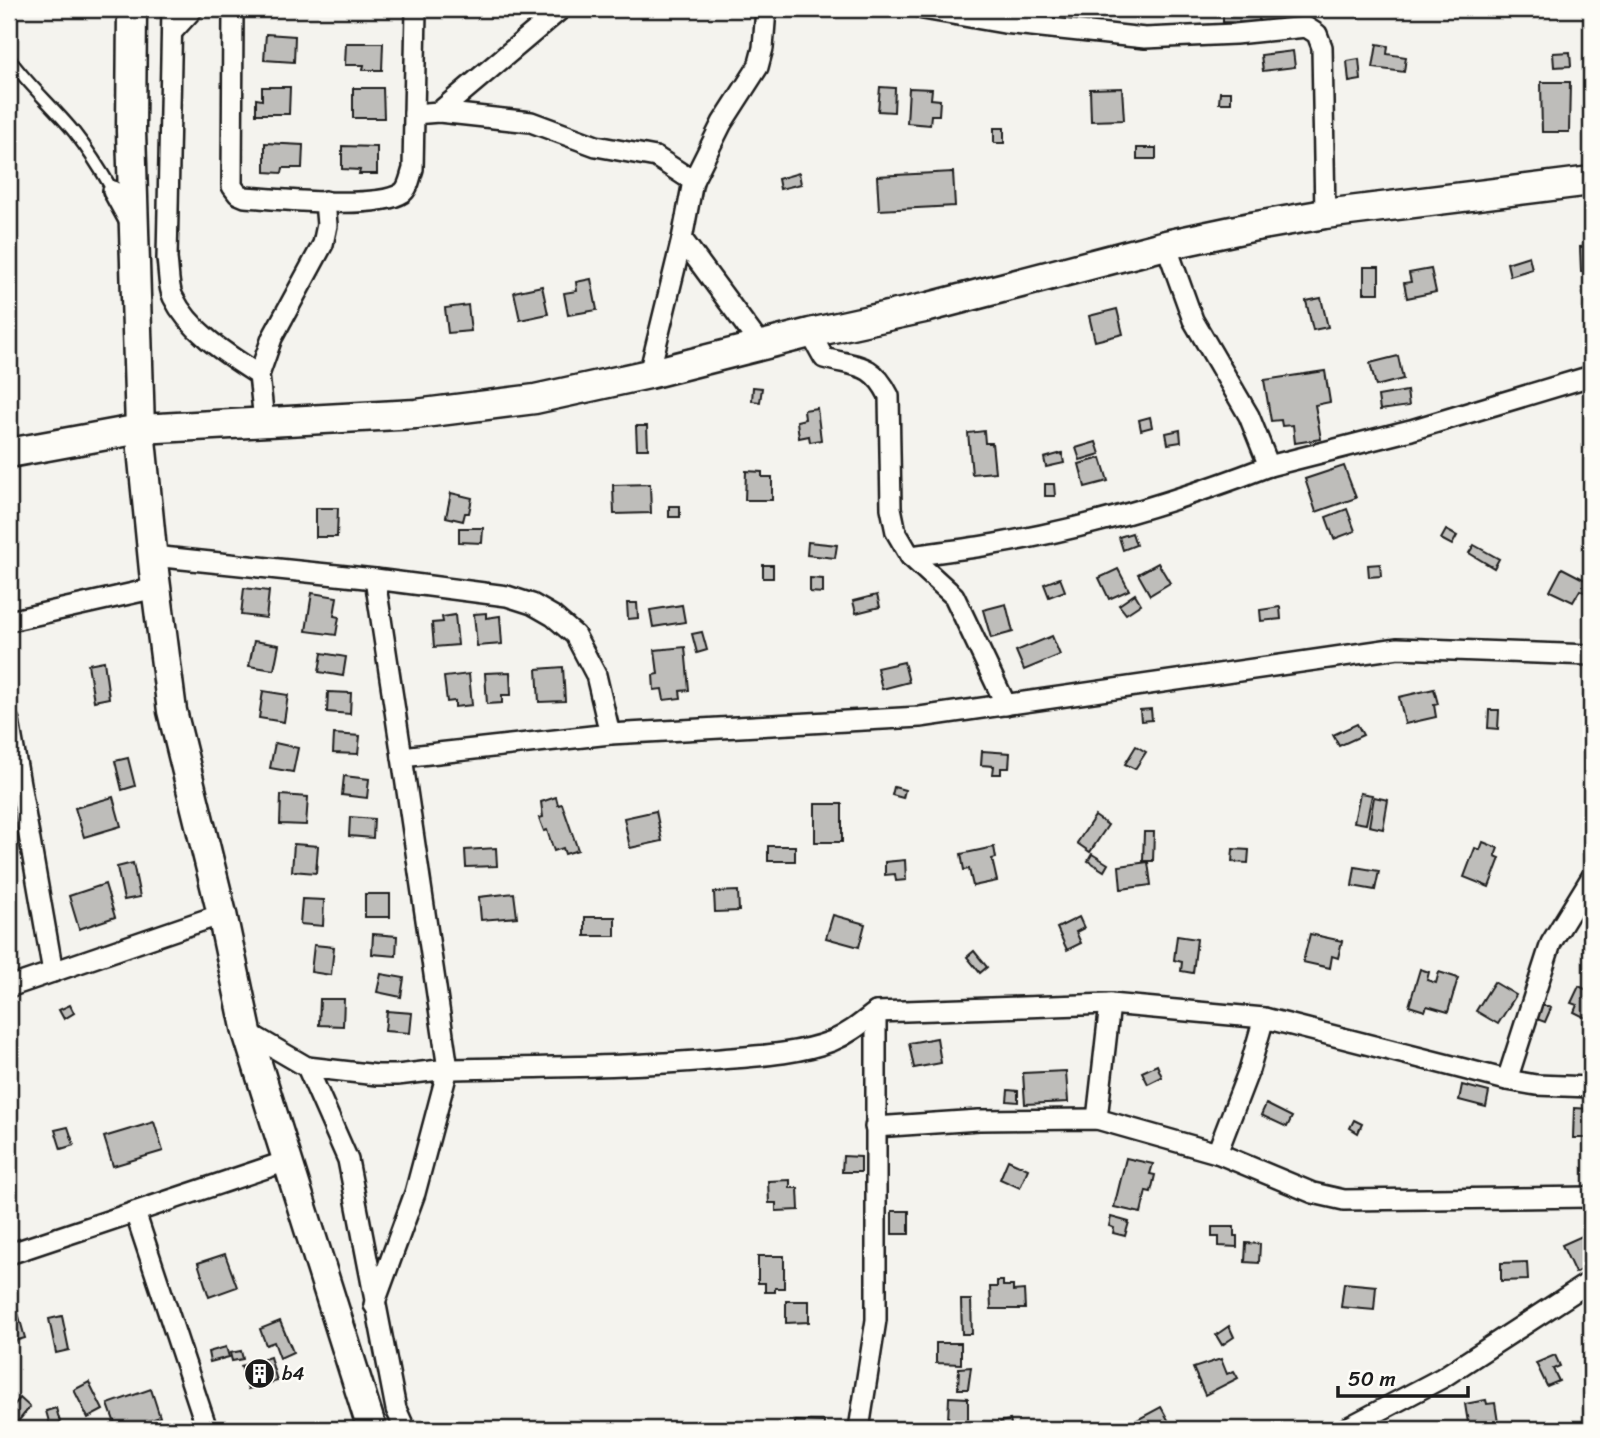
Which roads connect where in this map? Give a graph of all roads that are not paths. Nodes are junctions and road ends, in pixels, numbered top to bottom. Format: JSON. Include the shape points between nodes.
{"nodes":[{"id":1,"x":132,"y":9,"type":"edge"},
{"id":2,"x":172,"y":9,"type":"edge"},
{"id":3,"x":192,"y":9,"type":"edge"},
{"id":4,"x":233,"y":9,"type":"edge"},
{"id":5,"x":416,"y":9,"type":"edge"},
{"id":6,"x":561,"y":9,"type":"edge"},
{"id":7,"x":766,"y":9,"type":"edge"},
{"id":8,"x":923,"y":9,"type":"edge"},
{"id":9,"x":172,"y":32,"type":"junction"},
{"id":10,"x":9,"y":58,"type":"edge"},
{"id":11,"x":439,"y":112,"type":"junction"},
{"id":12,"x":414,"y":114,"type":"junction"},
{"id":13,"x":693,"y":181,"type":"junction"},
{"id":14,"x":1591,"y":181,"type":"edge"},
{"id":15,"x":113,"y":191,"type":"joint"},
{"id":16,"x":326,"y":201,"type":"junction"},
{"id":17,"x":1325,"y":214,"type":"junction"},
{"id":18,"x":135,"y":233,"type":"junction"},
{"id":19,"x":682,"y":239,"type":"junction"},
{"id":20,"x":1166,"y":245,"type":"junction"},
{"id":21,"x":810,"y":333,"type":"junction"},
{"id":22,"x":761,"y":346,"type":"junction"},
{"id":23,"x":649,"y":374,"type":"junction"},
{"id":24,"x":259,"y":375,"type":"junction"},
{"id":25,"x":1591,"y":376,"type":"edge"},
{"id":26,"x":264,"y":421,"type":"junction"},
{"id":27,"x":140,"y":429,"type":"junction"},
{"id":28,"x":9,"y":453,"type":"edge"},
{"id":29,"x":1269,"y":466,"type":"junction"},
{"id":30,"x":153,"y":556,"type":"junction"},
{"id":31,"x":910,"y":556,"type":"junction"},
{"id":32,"x":375,"y":579,"type":"junction"},
{"id":33,"x":156,"y":588,"type":"junction"},
{"id":34,"x":9,"y":621,"type":"edge"},
{"id":35,"x":1591,"y":655,"type":"edge"},
{"id":36,"x":1006,"y":705,"type":"junction"},
{"id":37,"x":9,"y":721,"type":"edge"},
{"id":38,"x":610,"y":734,"type":"junction"},
{"id":39,"x":402,"y":757,"type":"junction"},
{"id":40,"x":1591,"y":878,"type":"edge"},
{"id":41,"x":222,"y":914,"type":"junction"},
{"id":42,"x":53,"y":972,"type":"junction"},
{"id":43,"x":9,"y":987,"type":"edge"},
{"id":44,"x":1110,"y":1004,"type":"junction"},
{"id":45,"x":876,"y":1012,"type":"junction"},
{"id":46,"x":1264,"y":1018,"type":"junction"},
{"id":47,"x":247,"y":1032,"type":"junction"},
{"id":48,"x":307,"y":1067,"type":"junction"},
{"id":49,"x":448,"y":1069,"type":"junction"},
{"id":50,"x":1507,"y":1080,"type":"junction"},
{"id":51,"x":1591,"y":1087,"type":"edge"},
{"id":52,"x":1097,"y":1119,"type":"junction"},
{"id":53,"x":875,"y":1127,"type":"junction"},
{"id":54,"x":1217,"y":1153,"type":"junction"},
{"id":55,"x":287,"y":1161,"type":"junction"},
{"id":56,"x":1591,"y":1197,"type":"edge"},
{"id":57,"x":135,"y":1212,"type":"junction"},
{"id":58,"x":9,"y":1254,"type":"edge"},
{"id":59,"x":1591,"y":1281,"type":"edge"},
{"id":60,"x":374,"y":1305,"type":"junction"},
{"id":61,"x":207,"y":1429,"type":"edge"},
{"id":62,"x":372,"y":1429,"type":"edge"},
{"id":63,"x":405,"y":1429,"type":"edge"},
{"id":64,"x":859,"y":1429,"type":"edge"},
{"id":65,"x":1345,"y":1429,"type":"edge"}],
"edges":[{"from":1,"to":18,"type":"street"},
{"from":2,"to":9,"type":"street"},
{"from":3,"to":9,"type":"street"},
{"from":4,"to":16,"type":"street","via":[[232,186],[245,197]]},
{"from":5,"to":12,"type":"street"},
{"from":6,"to":11,"type":"street"},
{"from":7,"to":13,"type":"street","via":[[758,66]]},
{"from":8,"to":17,"type":"street","via":[[1145,38],[1306,27],[1317,34],[1322,47]]},
{"from":9,"to":24,"type":"street","via":[[167,259],[172,296],[219,349]]},
{"from":10,"to":15,"type":"lane","via":[[73,131]]},
{"from":11,"to":12,"type":"street"},
{"from":11,"to":13,"type":"street","via":[[531,122],[596,146],[656,157]]},
{"from":12,"to":16,"type":"street","via":[[413,169],[401,194],[355,202]]},
{"from":13,"to":19,"type":"street"},
{"from":14,"to":17,"type":"street"},
{"from":15,"to":18,"type":"street"},
{"from":16,"to":24,"type":"street","via":[[323,244],[272,338]]},
{"from":17,"to":20,"type":"street"},
{"from":18,"to":27,"type":"street"},
{"from":19,"to":22,"type":"street"},
{"from":19,"to":23,"type":"street"},
{"from":20,"to":21,"type":"street"},
{"from":20,"to":29,"type":"street","via":[[1193,320],[1249,416]]},
{"from":21,"to":22,"type":"street"},
{"from":21,"to":31,"type":"street","via":[[824,358],[870,369],[889,396],[891,508],[896,532]]},
{"from":22,"to":23,"type":"street"},
{"from":23,"to":26,"type":"street","via":[[481,407]]},
{"from":24,"to":26,"type":"street"},
{"from":25,"to":29,"type":"street","via":[[1411,430]]},
{"from":26,"to":27,"type":"street"},
{"from":27,"to":28,"type":"street"},
{"from":27,"to":30,"type":"street"},
{"from":29,"to":31,"type":"street","via":[[1210,489],[1104,520],[996,544]]},
{"from":30,"to":32,"type":"street"},
{"from":30,"to":33,"type":"street"},
{"from":31,"to":36,"type":"street","via":[[954,596]]},
{"from":32,"to":38,"type":"street","via":[[507,596],[552,616],[575,635],[596,675]]},
{"from":32,"to":39,"type":"street"},
{"from":33,"to":34,"type":"street"},
{"from":33,"to":41,"type":"street","via":[[172,711]]},
{"from":35,"to":36,"type":"street","via":[[1398,648]]},
{"from":36,"to":38,"type":"street","via":[[920,717]]},
{"from":37,"to":42,"type":"street"},
{"from":38,"to":39,"type":"street"},
{"from":39,"to":49,"type":"street"},
{"from":40,"to":50,"type":"street","via":[[1551,943]]},
{"from":41,"to":42,"type":"street"},
{"from":41,"to":47,"type":"street"},
{"from":42,"to":43,"type":"street"},
{"from":44,"to":45,"type":"street"},
{"from":44,"to":46,"type":"street"},
{"from":44,"to":52,"type":"street"},
{"from":45,"to":49,"type":"street","via":[[830,1042],[755,1056],[618,1066]]},
{"from":45,"to":53,"type":"street"},
{"from":46,"to":50,"type":"street"},
{"from":46,"to":54,"type":"street"},
{"from":47,"to":48,"type":"street"},
{"from":47,"to":55,"type":"street"},
{"from":48,"to":49,"type":"street","via":[[387,1075]]},
{"from":48,"to":60,"type":"street","via":[[348,1160]]},
{"from":49,"to":60,"type":"street","via":[[415,1193]]},
{"from":50,"to":51,"type":"street"},
{"from":52,"to":53,"type":"street"},
{"from":52,"to":54,"type":"street"},
{"from":53,"to":64,"type":"street","via":[[876,1320]]},
{"from":54,"to":56,"type":"street","via":[[1313,1193],[1344,1200]]},
{"from":55,"to":57,"type":"street"},
{"from":55,"to":62,"type":"street"},
{"from":57,"to":58,"type":"street"},
{"from":57,"to":61,"type":"street"},
{"from":59,"to":65,"type":"street","via":[[1442,1378]]},
{"from":60,"to":63,"type":"street","via":[[396,1409]]}]}
